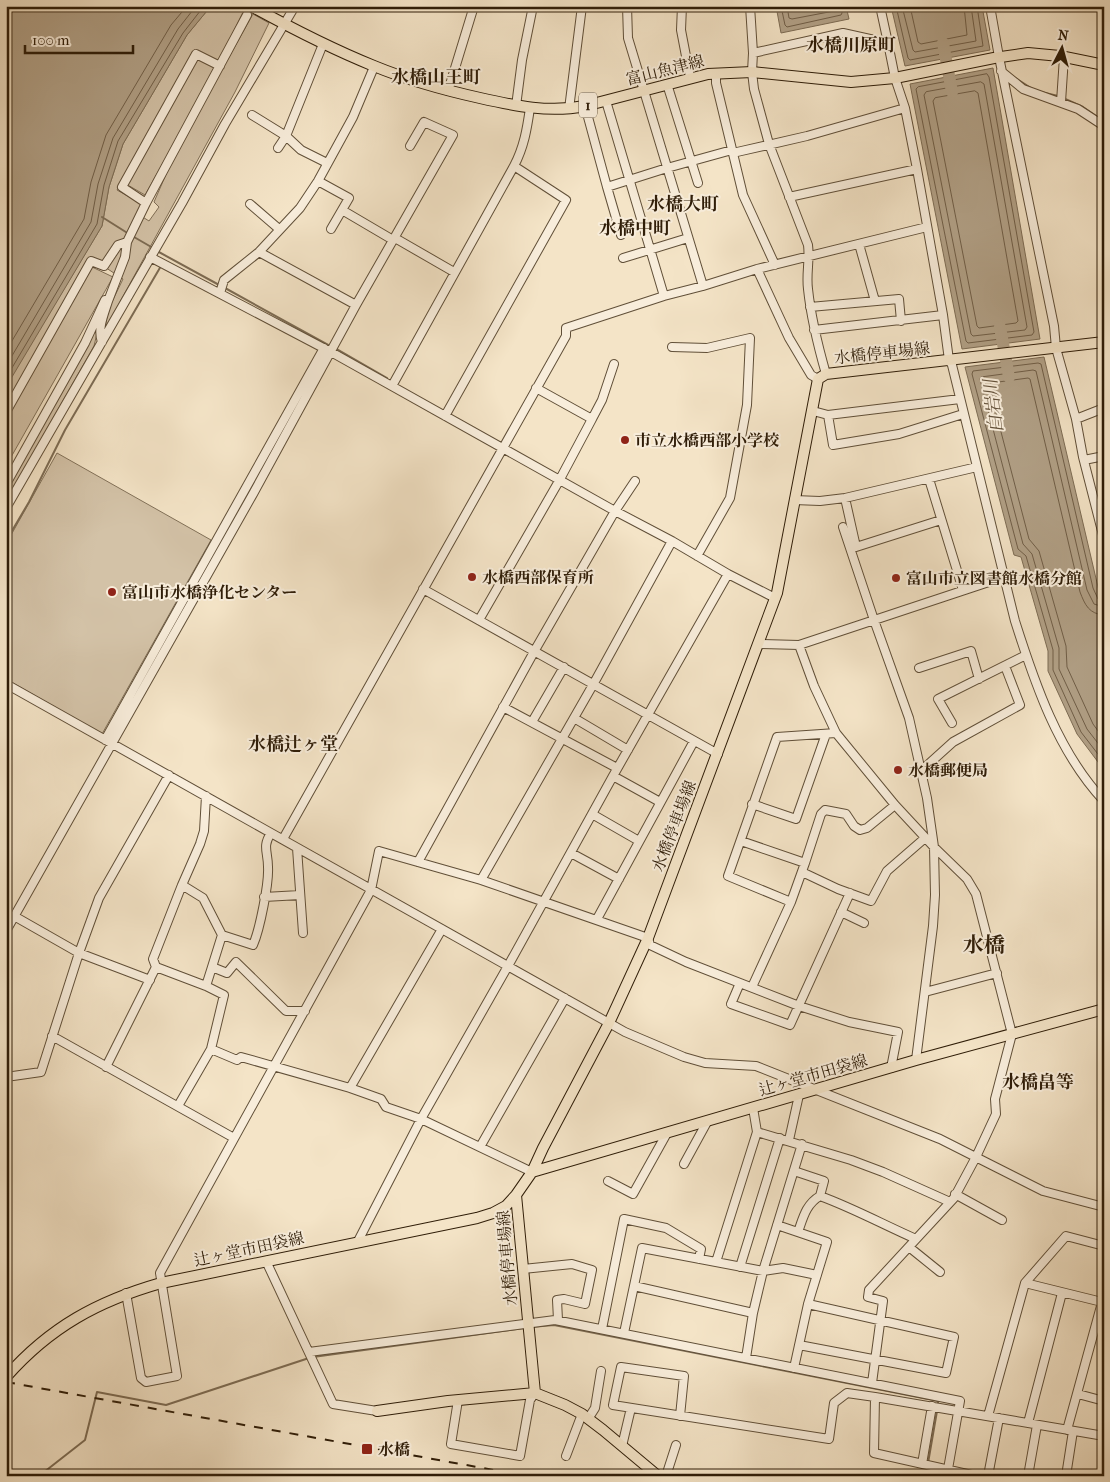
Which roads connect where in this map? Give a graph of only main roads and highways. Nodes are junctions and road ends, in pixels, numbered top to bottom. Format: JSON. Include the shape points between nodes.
{"nodes":[{"id":1,"x":249,"y":11,"type":"edge"},
{"id":2,"x":1104,"y":65,"type":"edge"},
{"id":3,"x":1104,"y":342,"type":"edge"},
{"id":4,"x":1104,"y":1009,"type":"edge"},
{"id":5,"x":532,"y":1172,"type":"junction"},
{"id":6,"x":516,"y":1195,"type":"junction"},
{"id":7,"x":7,"y":1374,"type":"edge"},
{"id":8,"x":535,"y":1393,"type":"junction"},
{"id":9,"x":377,"y":1411,"type":"road end"},
{"id":10,"x":658,"y":1476,"type":"edge"}],
"edges":[{"from":1,"to":2,"type":"main road","name":"富山魚津線","number":"1","via":[[274,19],[374,67],[448,91],[530,108],[569,109],[690,77],[716,74],[752,72],[851,82],[899,78],[996,58],[1038,53]]},
{"from":3,"to":5,"type":"main road","name":"水橋停車場線","via":[[822,376],[776,598],[648,938],[609,1023]]},
{"from":4,"to":5,"type":"main road","name":"辻ヶ堂市田袋線"},
{"from":5,"to":6,"type":"main road","name":"水橋停車場線"},
{"from":6,"to":7,"type":"main road","name":"辻ヶ堂市田袋線","via":[[506,1206],[477,1218],[126,1293],[72,1320],[46,1338]]},
{"from":6,"to":8,"type":"main road","name":"水橋停車場線"},
{"from":8,"to":9,"type":"main road"},
{"from":8,"to":10,"type":"main road","via":[[565,1404],[585,1416]]}]}
